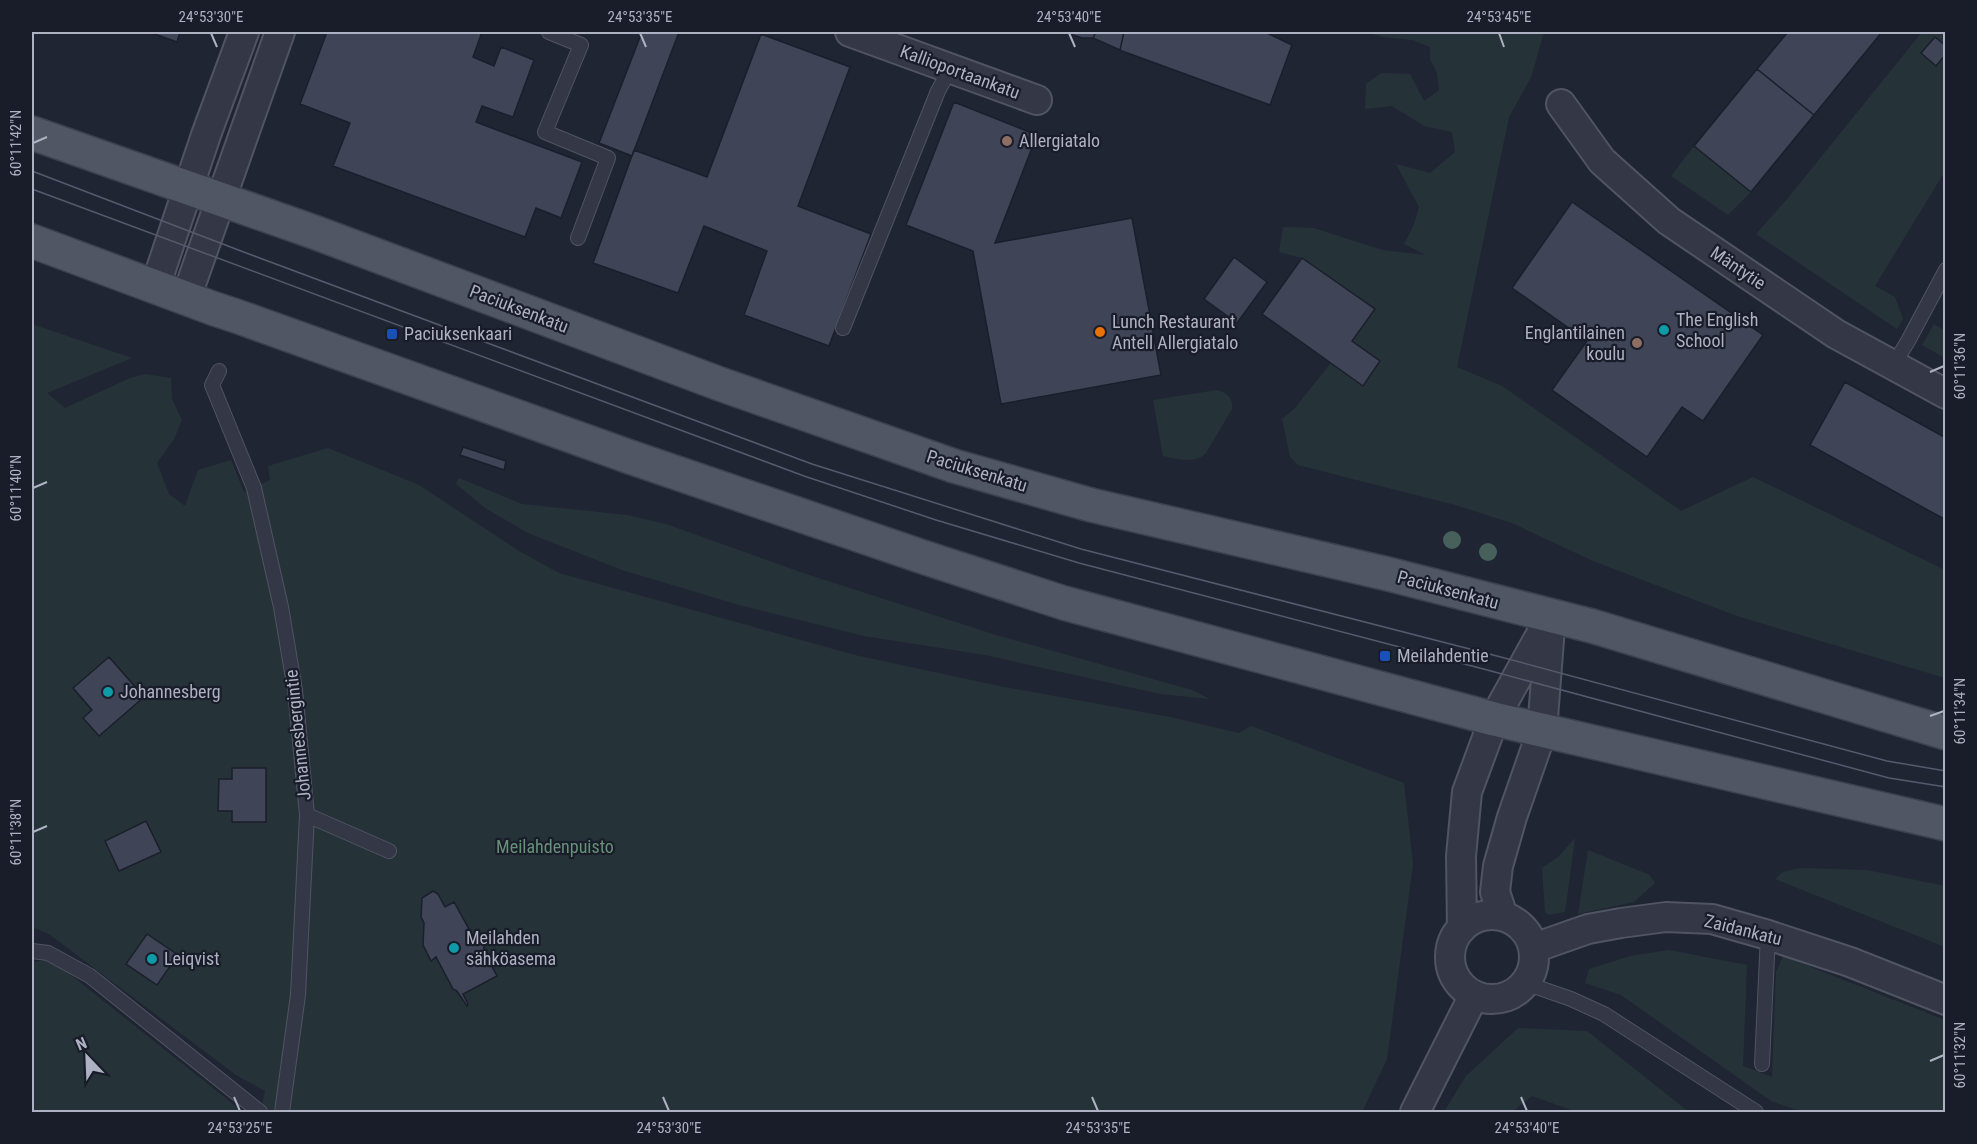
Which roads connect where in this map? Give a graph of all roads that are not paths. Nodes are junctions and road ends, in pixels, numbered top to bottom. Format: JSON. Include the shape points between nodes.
{"nodes":[{"id":1,"x":244,"y":32,"type":"edge"},
{"id":2,"x":280,"y":32,"type":"edge"},
{"id":3,"x":549,"y":32,"type":"edge"},
{"id":4,"x":850,"y":32,"type":"edge"},
{"id":5,"x":950,"y":69,"type":"junction"},
{"id":6,"x":1037,"y":100,"type":"dead end"},
{"id":7,"x":1561,"y":104,"type":"dead end"},
{"id":8,"x":32,"y":133,"type":"edge"},
{"id":9,"x":189,"y":188,"type":"junction"},
{"id":10,"x":221,"y":198,"type":"junction"},
{"id":11,"x":578,"y":238,"type":"dead end"},
{"id":12,"x":32,"y":241,"type":"edge"},
{"id":13,"x":1946,"y":270,"type":"edge"},
{"id":14,"x":155,"y":287,"type":"junction"},
{"id":15,"x":186,"y":298,"type":"junction"},
{"id":16,"x":843,"y":328,"type":"dead end"},
{"id":17,"x":1893,"y":366,"type":"junction"},
{"id":18,"x":219,"y":371,"type":"dead end"},
{"id":19,"x":1946,"y":394,"type":"edge"},
{"id":20,"x":1551,"y":616,"type":"junction"},
{"id":21,"x":1494,"y":720,"type":"junction"},
{"id":22,"x":1542,"y":731,"type":"junction"},
{"id":23,"x":1946,"y":733,"type":"edge"},
{"id":24,"x":307,"y":815,"type":"junction"},
{"id":25,"x":1946,"y":824,"type":"edge"},
{"id":26,"x":389,"y":850,"type":"dead end"},
{"id":27,"x":1503,"y":916,"type":"junction"},
{"id":28,"x":1462,"y":927,"type":"junction"},
{"id":29,"x":1768,"y":935,"type":"junction"},
{"id":30,"x":1534,"y":948,"type":"junction"},
{"id":31,"x":32,"y":951,"type":"edge"},
{"id":32,"x":1525,"y":983,"type":"junction"},
{"id":33,"x":1474,"y":995,"type":"junction"},
{"id":34,"x":1946,"y":1000,"type":"edge"},
{"id":35,"x":1762,"y":1064,"type":"dead end"},
{"id":36,"x":260,"y":1113,"type":"edge"},
{"id":37,"x":282,"y":1113,"type":"edge"},
{"id":38,"x":1415,"y":1113,"type":"edge"},
{"id":39,"x":1756,"y":1113,"type":"edge"}],
"edges":[{"from":1,"to":9,"type":"street"},
{"from":2,"to":10,"type":"street"},
{"from":3,"to":11,"type":"lane","via":[[581,45],[545,132],[608,158]]},
{"from":4,"to":5,"type":"street","name":"Kallioportaankatu"},
{"from":5,"to":6,"type":"street","name":"Kallioportaankatu"},
{"from":5,"to":16,"type":"lane"},
{"from":7,"to":17,"type":"street","name":"Mäntytie","via":[[1602,161],[1656,211],[1836,334]]},
{"from":8,"to":9,"type":"main road","name":"Paciuksenkatu"},
{"from":9,"to":10,"type":"main road","name":"Paciuksenkatu"},
{"from":9,"to":14,"type":"street"},
{"from":10,"to":15,"type":"street"},
{"from":10,"to":20,"type":"main road","name":"Paciuksenkatu","via":[[710,380],[954,466],[1091,505]]},
{"from":12,"to":14,"type":"main road"},
{"from":13,"to":17,"type":"lane"},
{"from":14,"to":15,"type":"main road"},
{"from":15,"to":21,"type":"main road","via":[[630,457],[1064,603]]},
{"from":17,"to":19,"type":"street","name":"Mäntytie"},
{"from":18,"to":24,"type":"lane","name":"Johannesbergintie","via":[[212,385],[254,488],[281,607],[295,690]]},
{"from":20,"to":21,"type":"street"},
{"from":20,"to":22,"type":"street"},
{"from":20,"to":23,"type":"main road","name":"Paciuksenkatu"},
{"from":21,"to":22,"type":"main road"},
{"from":21,"to":28,"type":"street","via":[[1467,792],[1461,856]]},
{"from":22,"to":25,"type":"main road"},
{"from":22,"to":27,"type":"street","via":[[1498,866],[1495,892]]},
{"from":24,"to":26,"type":"lane"},
{"from":24,"to":37,"type":"lane","name":"Johannesbergintie","via":[[298,995]]},
{"from":27,"to":28,"type":"street","via":[[1488,915]]},
{"from":27,"to":30,"type":"street","via":[[1525,928]]},
{"from":28,"to":33,"type":"street","via":[[1450,951],[1451,964],[1459,982]]},
{"from":29,"to":30,"type":"street","name":"Zaidankatu","via":[[1712,919],[1666,917],[1588,929]]},
{"from":29,"to":34,"type":"street","name":"Zaidankatu"},
{"from":29,"to":35,"type":"lane"},
{"from":30,"to":32,"type":"street","via":[[1534,967]]},
{"from":31,"to":36,"type":"lane","via":[[48,953],[90,976]]},
{"from":32,"to":33,"type":"street","via":[[1502,998]]},
{"from":32,"to":39,"type":"lane","via":[[1604,1014]]},
{"from":33,"to":38,"type":"street"}]}
